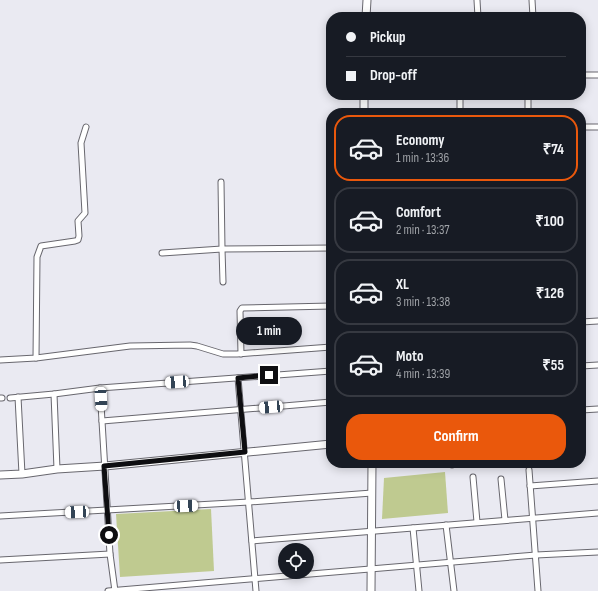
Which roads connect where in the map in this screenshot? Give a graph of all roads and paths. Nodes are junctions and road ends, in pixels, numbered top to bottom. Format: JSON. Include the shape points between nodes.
{"nodes":[{"id":1,"x":367,"y":0,"type":"edge"},
{"id":2,"x":477,"y":0,"type":"edge"},
{"id":3,"x":532,"y":0,"type":"edge"},
{"id":4,"x":366,"y":12,"type":"edge"},
{"id":5,"x":478,"y":12,"type":"edge"},
{"id":6,"x":533,"y":12,"type":"edge"},
{"id":7,"x":586,"y":75,"type":"edge"},
{"id":8,"x":598,"y":75,"type":"edge"},
{"id":9,"x":86,"y":127,"type":"dead end"},
{"id":10,"x":598,"y":127,"type":"edge"},
{"id":11,"x":586,"y":128,"type":"edge"},
{"id":12,"x":221,"y":182,"type":"dead end"},
{"id":13,"x":326,"y":248,"type":"edge"},
{"id":14,"x":222,"y":249,"type":"junction"},
{"id":15,"x":162,"y":253,"type":"dead end"},
{"id":16,"x":223,"y":282,"type":"dead end"},
{"id":17,"x":326,"y":306,"type":"edge"},
{"id":18,"x":598,"y":321,"type":"edge"},
{"id":19,"x":586,"y":322,"type":"edge"},
{"id":20,"x":326,"y":347,"type":"edge"},
{"id":21,"x":241,"y":354,"type":"junction"},
{"id":22,"x":36,"y":358,"type":"junction"},
{"id":23,"x":0,"y":360,"type":"edge"},
{"id":24,"x":598,"y":365,"type":"edge"},
{"id":25,"x":586,"y":366,"type":"edge"},
{"id":26,"x":326,"y":371,"type":"edge"},
{"id":27,"x":238,"y":378,"type":"junction"},
{"id":28,"x":100,"y":388,"type":"junction"},
{"id":29,"x":54,"y":394,"type":"junction"},
{"id":30,"x":18,"y":397,"type":"junction"},
{"id":31,"x":10,"y":398,"type":"dead end"},
{"id":32,"x":326,"y":402,"type":"edge"},
{"id":33,"x":241,"y":409,"type":"junction"},
{"id":34,"x":598,"y":409,"type":"edge"},
{"id":35,"x":586,"y":410,"type":"edge"},
{"id":36,"x":102,"y":421,"type":"junction"},
{"id":37,"x":326,"y":444,"type":"edge"},
{"id":38,"x":245,"y":452,"type":"junction"},
{"id":39,"x":104,"y":466,"type":"junction"},
{"id":40,"x":372,"y":468,"type":"edge"},
{"id":41,"x":57,"y":469,"type":"junction"},
{"id":42,"x":529,"y":470,"type":"dead end"},
{"id":43,"x":22,"y":474,"type":"junction"},
{"id":44,"x":0,"y":475,"type":"edge"},
{"id":45,"x":473,"y":478,"type":"dead end"},
{"id":46,"x":501,"y":479,"type":"dead end"},
{"id":47,"x":598,"y":481,"type":"edge"},
{"id":48,"x":530,"y":486,"type":"junction"},
{"id":49,"x":372,"y":493,"type":"junction"},
{"id":50,"x":249,"y":502,"type":"junction"},
{"id":51,"x":107,"y":510,"type":"junction"},
{"id":52,"x":598,"y":513,"type":"edge"},
{"id":53,"x":0,"y":516,"type":"edge"},
{"id":54,"x":533,"y":518,"type":"junction"},
{"id":55,"x":505,"y":520,"type":"junction"},
{"id":56,"x":477,"y":522,"type":"junction"},
{"id":57,"x":446,"y":525,"type":"junction"},
{"id":58,"x":413,"y":528,"type":"junction"},
{"id":59,"x":371,"y":531,"type":"junction"},
{"id":60,"x":252,"y":541,"type":"junction"},
{"id":61,"x":598,"y":552,"type":"edge"},
{"id":62,"x":110,"y":554,"type":"junction"},
{"id":63,"x":536,"y":555,"type":"junction"},
{"id":64,"x":0,"y":560,"type":"edge"},
{"id":65,"x":452,"y":562,"type":"junction"},
{"id":66,"x":417,"y":565,"type":"junction"},
{"id":67,"x":371,"y":569,"type":"junction"},
{"id":68,"x":255,"y":579,"type":"junction"},
{"id":69,"x":108,"y":591,"type":"edge"},
{"id":70,"x":115,"y":591,"type":"edge"},
{"id":71,"x":256,"y":591,"type":"edge"},
{"id":72,"x":370,"y":591,"type":"edge"},
{"id":73,"x":419,"y":591,"type":"edge"},
{"id":74,"x":454,"y":591,"type":"edge"},
{"id":75,"x":538,"y":591,"type":"edge"}],
"edges":[{"from":1,"to":4,"type":"street"},
{"from":2,"to":5,"type":"street"},
{"from":3,"to":6,"type":"street"},
{"from":7,"to":8,"type":"street"},
{"from":9,"to":22,"type":"street","via":[[81,143],[85,213],[78,221],[78,240],[41,246],[37,257]]},
{"from":10,"to":11,"type":"street"},
{"from":12,"to":14,"type":"street"},
{"from":13,"to":14,"type":"street"},
{"from":14,"to":15,"type":"street"},
{"from":14,"to":16,"type":"street"},
{"from":17,"to":21,"type":"street","via":[[242,308]]},
{"from":18,"to":19,"type":"street"},
{"from":20,"to":21,"type":"street"},
{"from":21,"to":22,"type":"street","via":[[223,354],[197,346],[130,346]]},
{"from":22,"to":23,"type":"street"},
{"from":24,"to":25,"type":"street"},
{"from":26,"to":27,"type":"street"},
{"from":27,"to":28,"type":"street"},
{"from":27,"to":33,"type":"street"},
{"from":28,"to":29,"type":"street"},
{"from":28,"to":36,"type":"street"},
{"from":29,"to":30,"type":"street"},
{"from":29,"to":41,"type":"street"},
{"from":30,"to":31,"type":"street"},
{"from":30,"to":43,"type":"street"},
{"from":32,"to":33,"type":"street"},
{"from":33,"to":36,"type":"street"},
{"from":33,"to":38,"type":"street"},
{"from":34,"to":35,"type":"street"},
{"from":36,"to":39,"type":"street"},
{"from":37,"to":38,"type":"street"},
{"from":38,"to":39,"type":"street"},
{"from":38,"to":50,"type":"street"},
{"from":39,"to":41,"type":"street"},
{"from":39,"to":51,"type":"street"},
{"from":40,"to":49,"type":"street"},
{"from":41,"to":43,"type":"street"},
{"from":42,"to":48,"type":"street"},
{"from":43,"to":44,"type":"street"},
{"from":45,"to":56,"type":"street"},
{"from":46,"to":55,"type":"street"},
{"from":47,"to":48,"type":"street"},
{"from":48,"to":54,"type":"street"},
{"from":49,"to":50,"type":"street"},
{"from":49,"to":59,"type":"street"},
{"from":50,"to":51,"type":"street"},
{"from":50,"to":60,"type":"street"},
{"from":51,"to":53,"type":"street"},
{"from":51,"to":62,"type":"street"},
{"from":52,"to":54,"type":"street"},
{"from":54,"to":55,"type":"street"},
{"from":54,"to":63,"type":"street"},
{"from":55,"to":56,"type":"street"},
{"from":56,"to":57,"type":"street"},
{"from":57,"to":58,"type":"street"},
{"from":57,"to":65,"type":"street"},
{"from":58,"to":59,"type":"street"},
{"from":58,"to":66,"type":"street"},
{"from":59,"to":60,"type":"street"},
{"from":59,"to":67,"type":"street"},
{"from":60,"to":68,"type":"street"},
{"from":61,"to":63,"type":"street"},
{"from":62,"to":64,"type":"street"},
{"from":62,"to":70,"type":"street"},
{"from":63,"to":65,"type":"street"},
{"from":63,"to":75,"type":"street"},
{"from":65,"to":66,"type":"street"},
{"from":65,"to":74,"type":"street"},
{"from":66,"to":67,"type":"street"},
{"from":66,"to":73,"type":"street"},
{"from":67,"to":68,"type":"street"},
{"from":67,"to":72,"type":"street"},
{"from":68,"to":70,"type":"street"},
{"from":68,"to":71,"type":"street"},
{"from":69,"to":70,"type":"street"}]}
